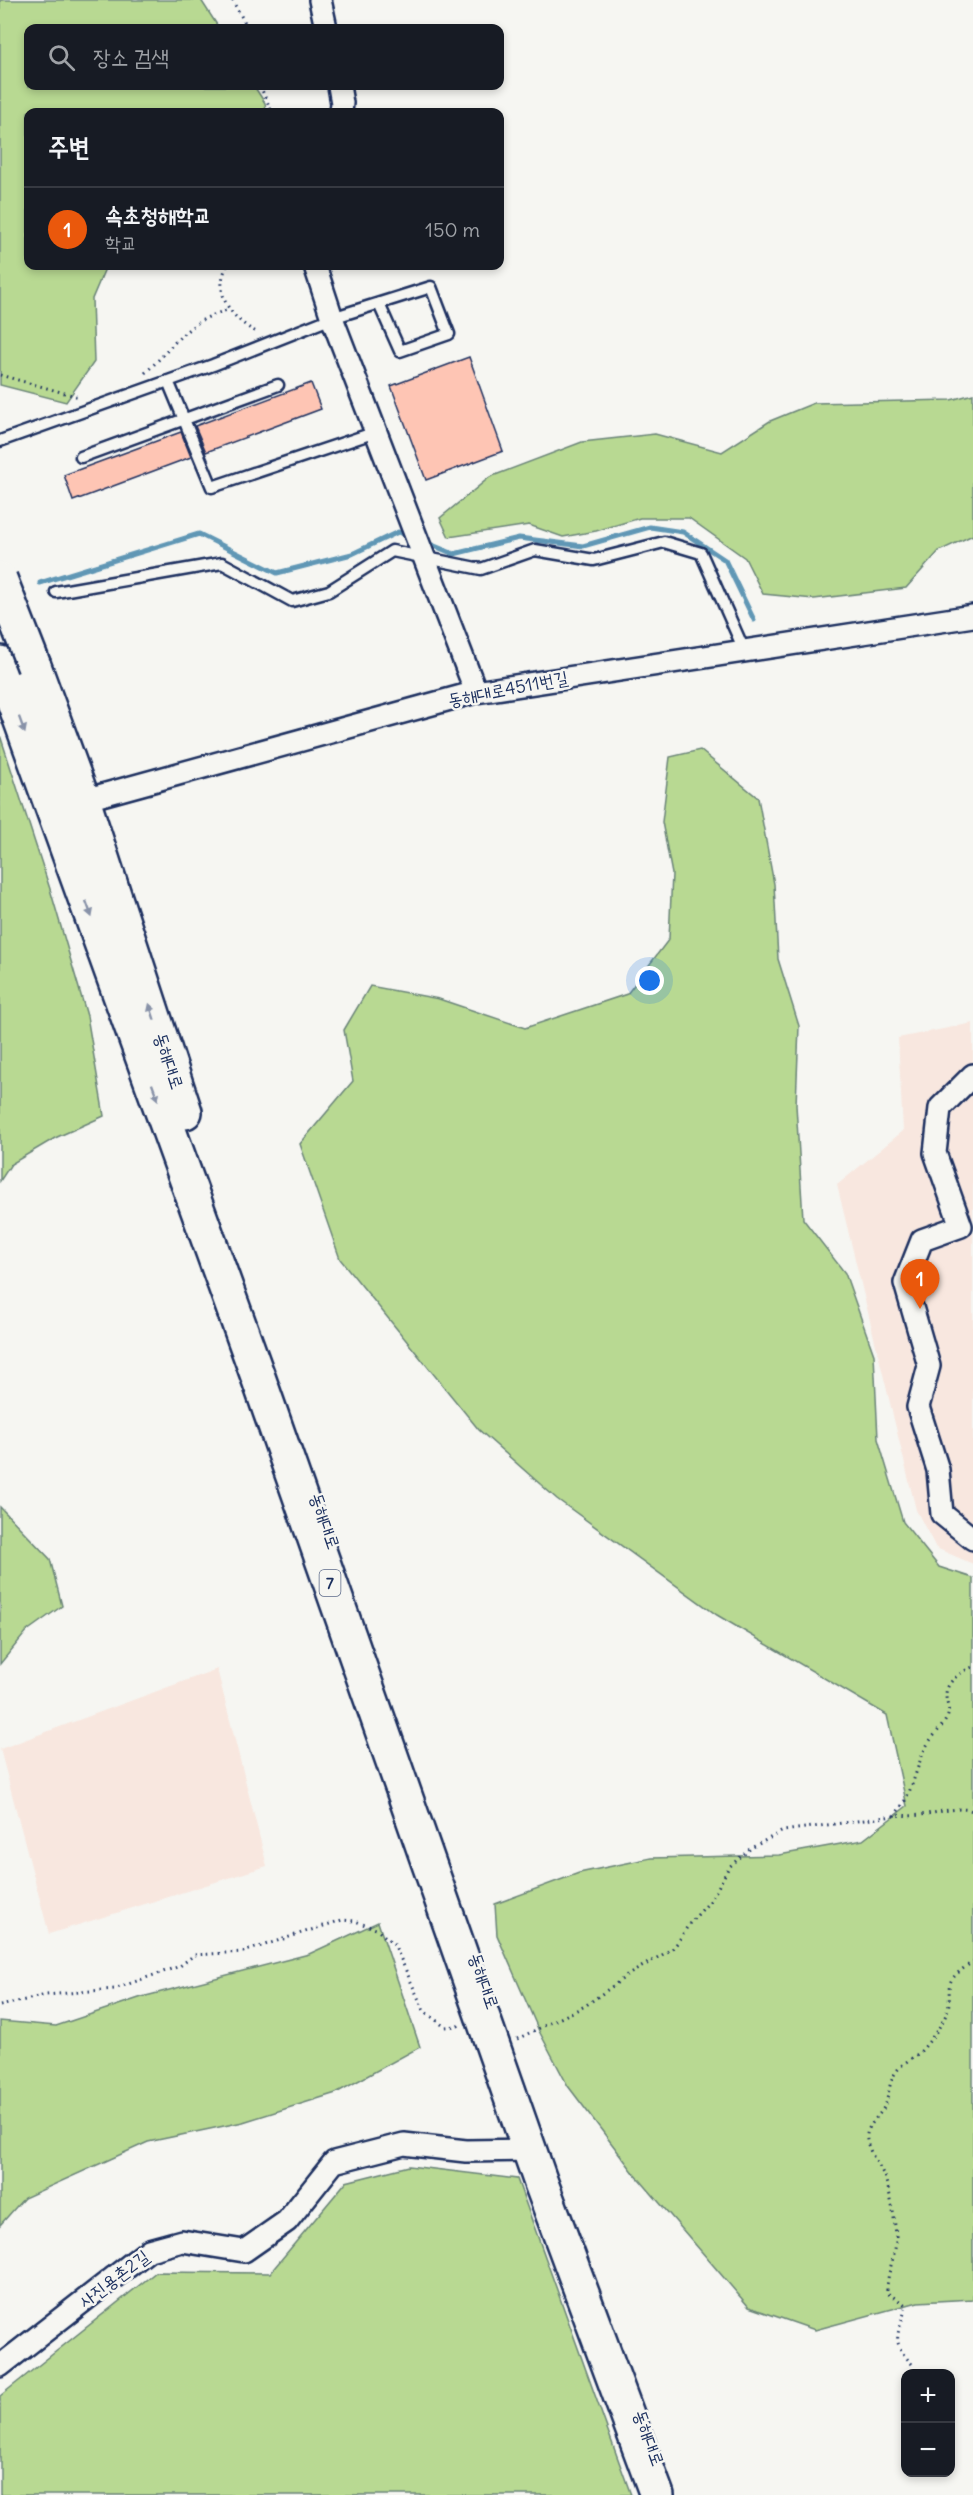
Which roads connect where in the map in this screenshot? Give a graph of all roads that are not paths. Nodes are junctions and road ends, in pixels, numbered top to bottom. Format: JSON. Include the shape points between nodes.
{"nodes":[{"id":1,"x":320,"y":0,"type":"edge"},
{"id":2,"x":325,"y":24,"type":"edge"},
{"id":3,"x":340,"y":90,"type":"edge"},
{"id":4,"x":341,"y":108,"type":"edge"},
{"id":5,"x":316,"y":270,"type":"edge"},
{"id":6,"x":379,"y":304,"type":"junction"},
{"id":7,"x":332,"y":318,"type":"junction"},
{"id":8,"x":168,"y":381,"type":"junction"},
{"id":9,"x":278,"y":385,"type":"dead end"},
{"id":10,"x":184,"y":421,"type":"junction"},
{"id":11,"x":376,"y":432,"type":"junction"},
{"id":12,"x":0,"y":441,"type":"edge"},
{"id":13,"x":81,"y":457,"type":"dead end"},
{"id":14,"x":424,"y":557,"type":"junction"},
{"id":15,"x":0,"y":579,"type":"edge"},
{"id":16,"x":56,"y":592,"type":"dead end"},
{"id":17,"x":973,"y":616,"type":"edge"},
{"id":18,"x":744,"y":650,"type":"junction"},
{"id":19,"x":12,"y":666,"type":"edge"},
{"id":20,"x":476,"y":692,"type":"junction"},
{"id":21,"x":68,"y":805,"type":"junction"},
{"id":22,"x":973,"y":1075,"type":"edge"},
{"id":23,"x":973,"y":1539,"type":"edge"},
{"id":24,"x":530,"y":2150,"type":"junction"},
{"id":25,"x":0,"y":2366,"type":"edge"},
{"id":26,"x":657,"y":2495,"type":"edge"},
{"id":27,"x":670,"y":2495,"type":"edge"}],
"edges":[{"from":1,"to":2,"type":"street"},
{"from":3,"to":4,"type":"street"},
{"from":5,"to":7,"type":"street"},
{"from":6,"to":6,"type":"lane","via":[[431,287],[449,334],[400,351]]},
{"from":6,"to":7,"type":"lane"},
{"from":7,"to":8,"type":"lane"},
{"from":7,"to":11,"type":"street"},
{"from":8,"to":10,"type":"lane"},
{"from":8,"to":12,"type":"lane"},
{"from":9,"to":10,"type":"lane"},
{"from":10,"to":11,"type":"lane","via":[[212,487]]},
{"from":10,"to":13,"type":"lane"},
{"from":11,"to":14,"type":"street"},
{"from":14,"to":16,"type":"lane","via":[[392,551],[329,591],[292,601],[222,563]]},
{"from":14,"to":18,"type":"lane","via":[[481,569],[535,550],[594,560],[664,542],[701,553]]},
{"from":14,"to":20,"type":"street"},
{"from":15,"to":19,"type":"main road","name":"동해대로","number":"7","bridge":true},
{"from":17,"to":18,"type":"street","name":"동해대로4511번길"},
{"from":18,"to":20,"type":"street","name":"동해대로4511번길"},
{"from":19,"to":21,"type":"main road","name":"동해대로","number":"7"},
{"from":20,"to":21,"type":"street","name":"동해대로4511번길"},
{"from":21,"to":24,"type":"main road","name":"동해대로","number":"7","one_way":true,"via":[[257,1374]]},
{"from":27,"to":21,"type":"main road","name":"동해대로","number":"7","one_way":true,"via":[[548,2166],[232,1252]]},
{"from":22,"to":23,"type":"street","via":[[940,1108],[935,1153],[962,1226],[922,1240],[905,1283],[929,1366],[918,1407],[938,1470],[942,1514]]},
{"from":24,"to":25,"type":"street","name":"사진용촌2길","via":[[466,2151],[404,2144],[334,2162],[287,2221],[244,2251],[182,2241],[149,2250]]},
{"from":24,"to":26,"type":"main road","name":"동해대로","number":"7"}]}
